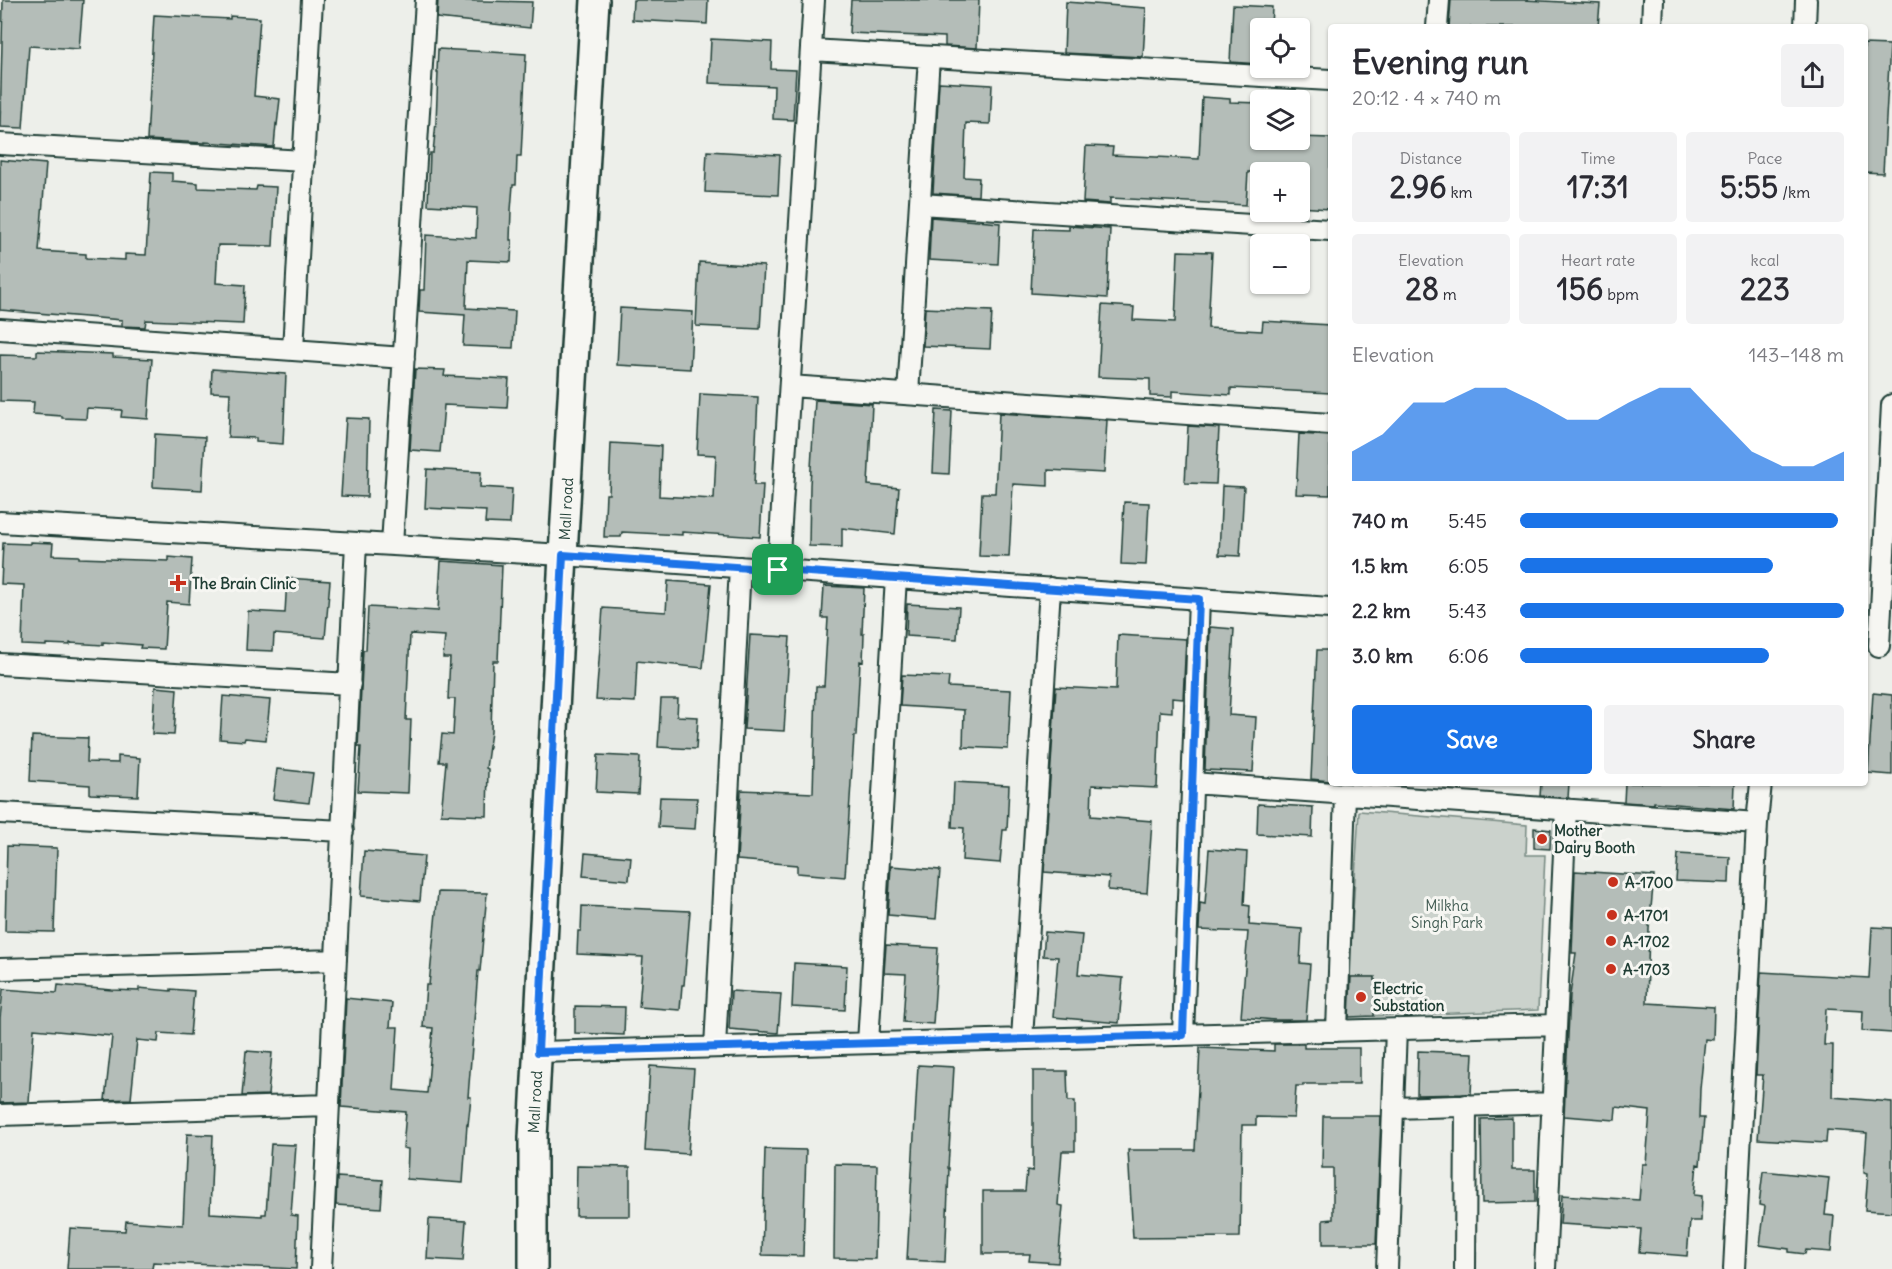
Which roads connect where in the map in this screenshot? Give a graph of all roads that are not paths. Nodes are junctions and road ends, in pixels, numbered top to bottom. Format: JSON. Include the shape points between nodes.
{"nodes":[{"id":1,"x":312,"y":0,"type":"edge"},
{"id":2,"x":426,"y":0,"type":"edge"},
{"id":3,"x":595,"y":0,"type":"edge"},
{"id":4,"x":814,"y":0,"type":"edge"},
{"id":5,"x":1439,"y":0,"type":"edge"},
{"id":6,"x":1653,"y":0,"type":"edge"},
{"id":7,"x":1806,"y":0,"type":"edge"},
{"id":8,"x":1437,"y":24,"type":"edge"},
{"id":9,"x":1652,"y":24,"type":"edge"},
{"id":10,"x":1805,"y":24,"type":"edge"},
{"id":11,"x":811,"y":50,"type":"junction"},
{"id":12,"x":929,"y":57,"type":"junction"},
{"id":13,"x":1328,"y":80,"type":"edge"},
{"id":14,"x":0,"y":144,"type":"edge"},
{"id":15,"x":304,"y":161,"type":"junction"},
{"id":16,"x":920,"y":204,"type":"junction"},
{"id":17,"x":1328,"y":230,"type":"edge"},
{"id":18,"x":0,"y":329,"type":"edge"},
{"id":19,"x":293,"y":350,"type":"junction"},
{"id":20,"x":404,"y":358,"type":"junction"},
{"id":21,"x":790,"y":386,"type":"junction"},
{"id":22,"x":908,"y":394,"type":"junction"},
{"id":23,"x":1892,"y":405,"type":"edge"},
{"id":24,"x":1328,"y":424,"type":"edge"},
{"id":25,"x":0,"y":522,"type":"edge"},
{"id":26,"x":356,"y":543,"type":"junction"},
{"id":27,"x":392,"y":545,"type":"junction"},
{"id":28,"x":563,"y":555,"type":"junction"},
{"id":29,"x":740,"y":567,"type":"junction"},
{"id":30,"x":778,"y":570,"type":"junction"},
{"id":31,"x":896,"y":578,"type":"junction"},
{"id":32,"x":1050,"y":588,"type":"junction"},
{"id":33,"x":1199,"y":599,"type":"junction"},
{"id":34,"x":1328,"y":608,"type":"edge"},
{"id":35,"x":1878,"y":646,"type":"edge"},
{"id":36,"x":0,"y":664,"type":"edge"},
{"id":37,"x":350,"y":684,"type":"junction"},
{"id":38,"x":1192,"y":783,"type":"junction"},
{"id":39,"x":1761,"y":786,"type":"edge"},
{"id":40,"x":1345,"y":794,"type":"junction"},
{"id":41,"x":1566,"y":809,"type":"junction"},
{"id":42,"x":0,"y":813,"type":"edge"},
{"id":43,"x":1757,"y":823,"type":"junction"},
{"id":44,"x":343,"y":831,"type":"junction"},
{"id":45,"x":336,"y":960,"type":"junction"},
{"id":46,"x":0,"y":969,"type":"edge"},
{"id":47,"x":1556,"y":1025,"type":"junction"},
{"id":48,"x":1396,"y":1029,"type":"junction"},
{"id":49,"x":1337,"y":1031,"type":"junction"},
{"id":50,"x":1183,"y":1035,"type":"junction"},
{"id":51,"x":1022,"y":1039,"type":"junction"},
{"id":52,"x":868,"y":1043,"type":"junction"},
{"id":53,"x":715,"y":1047,"type":"junction"},
{"id":54,"x":538,"y":1052,"type":"junction"},
{"id":55,"x":1553,"y":1103,"type":"junction"},
{"id":56,"x":330,"y":1105,"type":"junction"},
{"id":57,"x":1466,"y":1105,"type":"junction"},
{"id":58,"x":1394,"y":1108,"type":"junction"},
{"id":59,"x":0,"y":1115,"type":"edge"},
{"id":60,"x":321,"y":1269,"type":"edge"},
{"id":61,"x":533,"y":1269,"type":"edge"},
{"id":62,"x":1387,"y":1269,"type":"edge"},
{"id":63,"x":1465,"y":1269,"type":"edge"},
{"id":64,"x":1545,"y":1269,"type":"edge"},
{"id":65,"x":1734,"y":1269,"type":"edge"}],
"edges":[{"from":1,"to":15,"type":"street"},
{"from":2,"to":20,"type":"street"},
{"from":3,"to":28,"type":"street","name":"Mall road"},
{"from":4,"to":11,"type":"street"},
{"from":5,"to":8,"type":"street"},
{"from":6,"to":9,"type":"street"},
{"from":7,"to":10,"type":"street"},
{"from":11,"to":12,"type":"street"},
{"from":11,"to":21,"type":"street"},
{"from":12,"to":13,"type":"street"},
{"from":12,"to":16,"type":"street"},
{"from":14,"to":15,"type":"street"},
{"from":15,"to":19,"type":"street"},
{"from":16,"to":17,"type":"street"},
{"from":16,"to":22,"type":"street"},
{"from":18,"to":19,"type":"street"},
{"from":19,"to":20,"type":"street"},
{"from":20,"to":27,"type":"street"},
{"from":21,"to":22,"type":"street"},
{"from":21,"to":30,"type":"street"},
{"from":22,"to":24,"type":"street"},
{"from":23,"to":35,"type":"street"},
{"from":25,"to":26,"type":"street"},
{"from":26,"to":27,"type":"street"},
{"from":26,"to":37,"type":"street"},
{"from":27,"to":28,"type":"street"},
{"from":28,"to":29,"type":"street"},
{"from":28,"to":54,"type":"street","name":"Mall road"},
{"from":29,"to":30,"type":"street"},
{"from":29,"to":53,"type":"street"},
{"from":30,"to":31,"type":"street"},
{"from":31,"to":32,"type":"street"},
{"from":31,"to":52,"type":"street"},
{"from":32,"to":33,"type":"street"},
{"from":32,"to":51,"type":"street"},
{"from":33,"to":34,"type":"street"},
{"from":33,"to":38,"type":"street"},
{"from":36,"to":37,"type":"street"},
{"from":37,"to":44,"type":"street"},
{"from":38,"to":40,"type":"street"},
{"from":38,"to":50,"type":"street"},
{"from":39,"to":43,"type":"street"},
{"from":40,"to":41,"type":"street"},
{"from":40,"to":49,"type":"street"},
{"from":41,"to":43,"type":"street"},
{"from":41,"to":47,"type":"street"},
{"from":42,"to":44,"type":"street"},
{"from":43,"to":65,"type":"street"},
{"from":44,"to":45,"type":"street"},
{"from":45,"to":46,"type":"street"},
{"from":45,"to":56,"type":"street"},
{"from":47,"to":48,"type":"street"},
{"from":47,"to":55,"type":"street"},
{"from":48,"to":49,"type":"street"},
{"from":48,"to":58,"type":"street"},
{"from":49,"to":50,"type":"street"},
{"from":50,"to":51,"type":"street"},
{"from":51,"to":52,"type":"street"},
{"from":52,"to":53,"type":"street"},
{"from":53,"to":54,"type":"street"},
{"from":54,"to":61,"type":"street","name":"Mall road","via":[[533,1138]]},
{"from":55,"to":57,"type":"street"},
{"from":55,"to":64,"type":"street"},
{"from":56,"to":59,"type":"street"},
{"from":56,"to":60,"type":"street"},
{"from":57,"to":58,"type":"street"},
{"from":57,"to":63,"type":"street"},
{"from":58,"to":62,"type":"street"}]}
